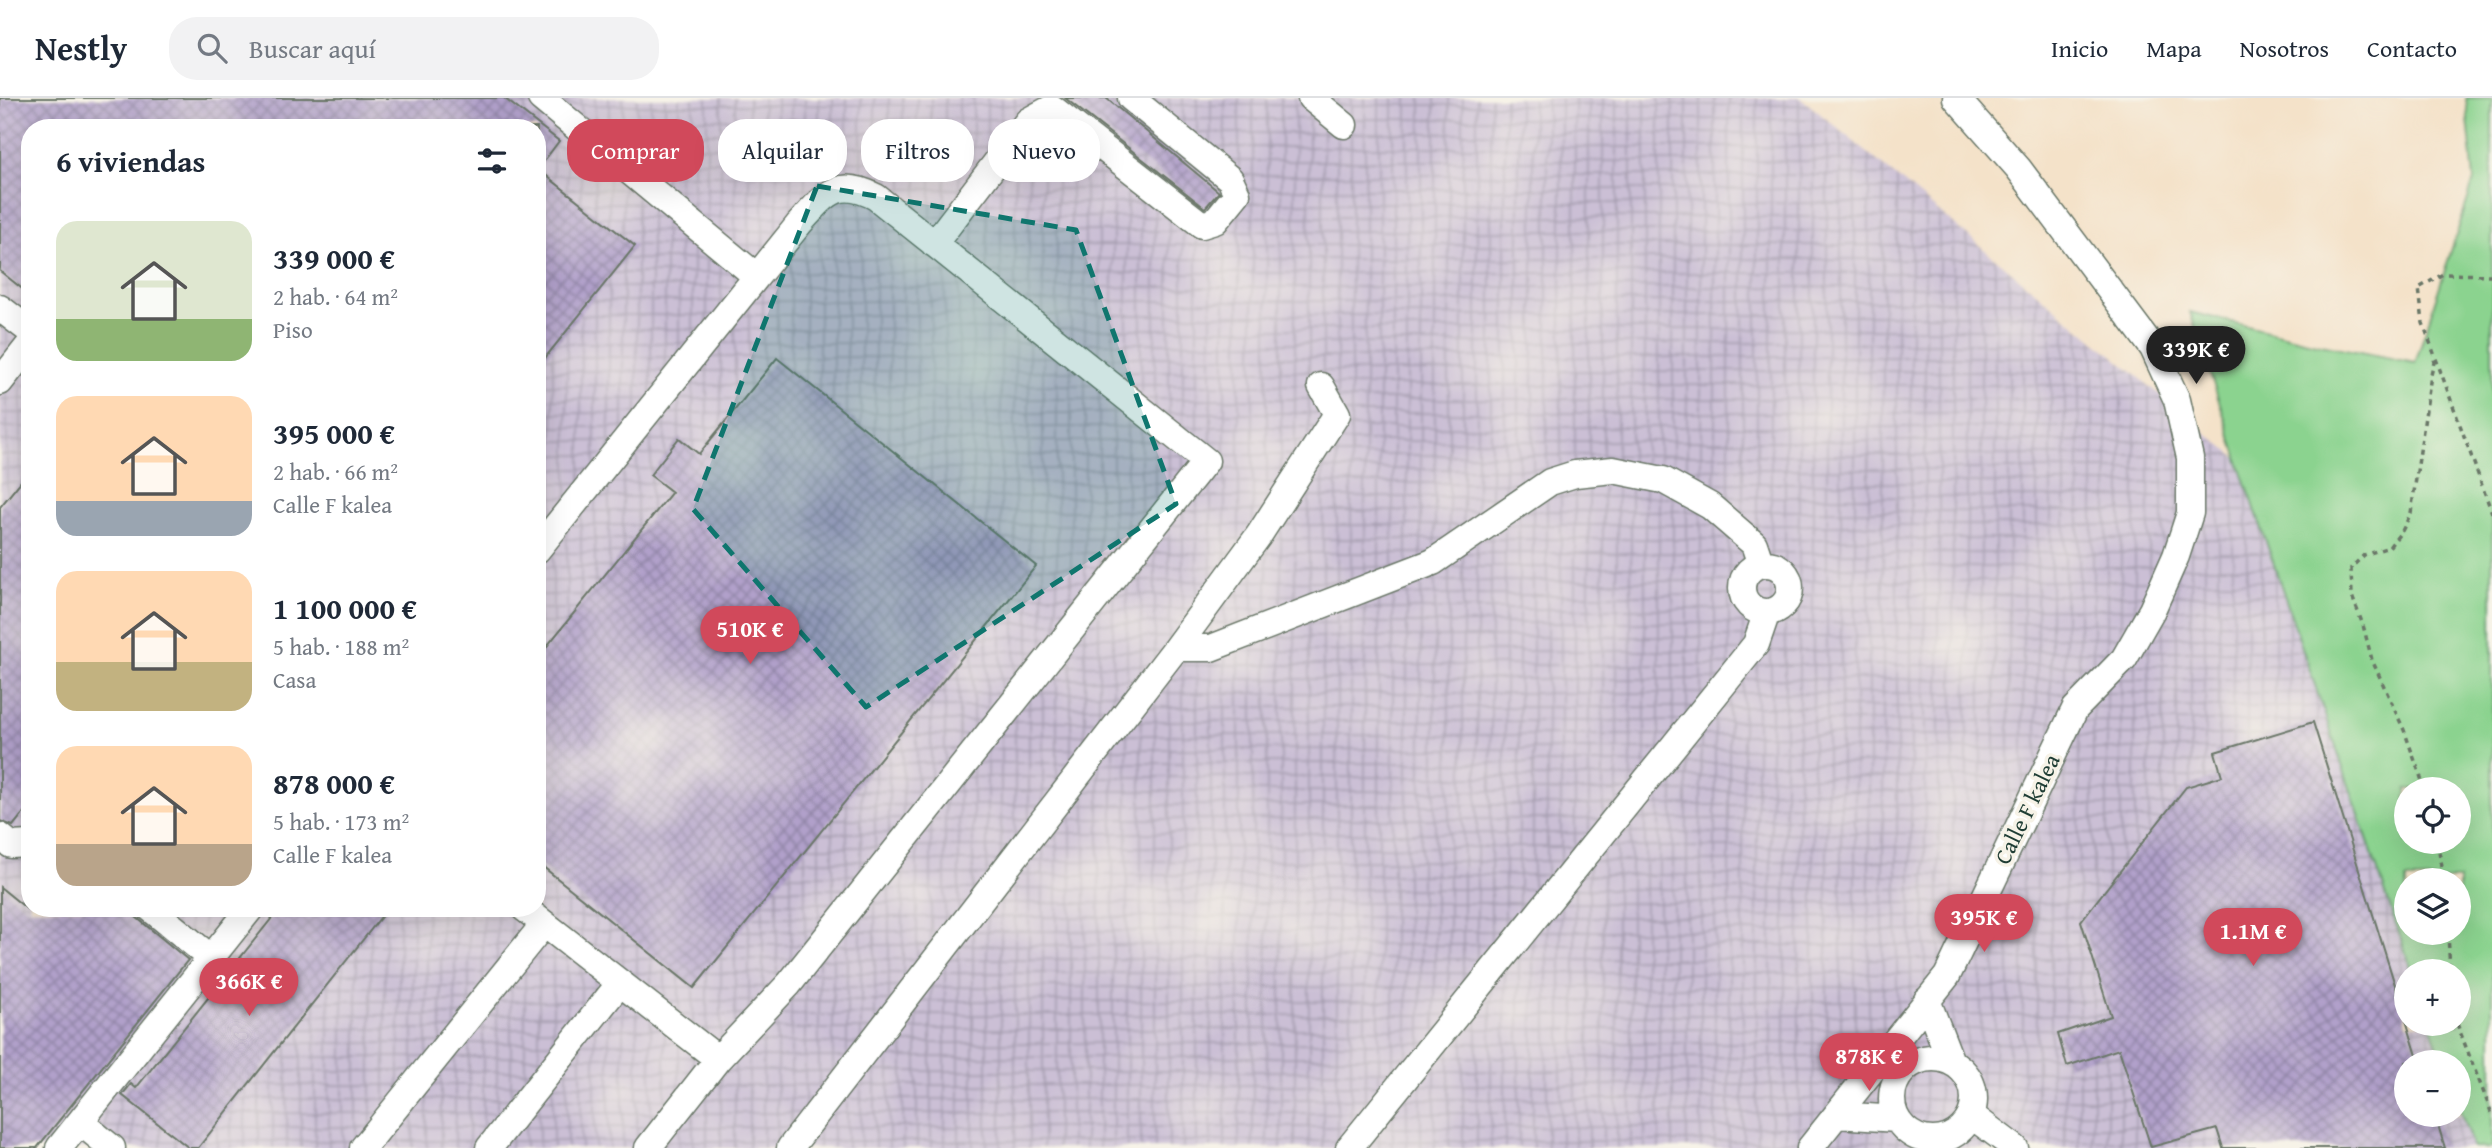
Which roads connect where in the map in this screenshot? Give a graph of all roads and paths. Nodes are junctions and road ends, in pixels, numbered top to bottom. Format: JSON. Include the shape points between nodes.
{"nodes":[{"id":1,"x":541,"y":98,"type":"edge"},
{"id":2,"x":1131,"y":98,"type":"edge"},
{"id":3,"x":1311,"y":98,"type":"edge"},
{"id":4,"x":1956,"y":98,"type":"edge"},
{"id":5,"x":1035,"y":107,"type":"edge"},
{"id":6,"x":1344,"y":125,"type":"dead end"},
{"id":7,"x":934,"y":244,"type":"junction"},
{"id":8,"x":2492,"y":275,"type":"edge"},
{"id":9,"x":757,"y":276,"type":"junction"},
{"id":10,"x":0,"y":307,"type":"edge"},
{"id":11,"x":21,"y":324,"type":"edge"},
{"id":12,"x":21,"y":355,"type":"edge"},
{"id":13,"x":2435,"y":358,"type":"junction"},
{"id":14,"x":0,"y":382,"type":"edge"},
{"id":15,"x":1321,"y":386,"type":"dead end"},
{"id":16,"x":2492,"y":513,"type":"edge"},
{"id":17,"x":546,"y":539,"type":"edge"},
{"id":18,"x":1177,"y":648,"type":"junction"},
{"id":19,"x":2421,"y":777,"type":"edge"},
{"id":20,"x":0,"y":836,"type":"edge"},
{"id":21,"x":21,"y":844,"type":"edge"},
{"id":22,"x":161,"y":917,"type":"edge"},
{"id":23,"x":244,"y":917,"type":"edge"},
{"id":24,"x":533,"y":917,"type":"edge"},
{"id":25,"x":535,"y":917,"type":"edge"},
{"id":26,"x":211,"y":958,"type":"junction"},
{"id":27,"x":620,"y":983,"type":"junction"},
{"id":28,"x":1927,"y":1000,"type":"junction"},
{"id":29,"x":2460,"y":1036,"type":"edge"},
{"id":30,"x":718,"y":1059,"type":"junction"},
{"id":31,"x":1951,"y":1062,"type":"junction"},
{"id":32,"x":2492,"y":1114,"type":"edge"},
{"id":33,"x":1837,"y":1115,"type":"junction"},
{"id":34,"x":1971,"y":1115,"type":"junction"},
{"id":35,"x":1897,"y":1119,"type":"junction"},
{"id":36,"x":80,"y":1122,"type":"junction"},
{"id":37,"x":59,"y":1148,"type":"edge"},
{"id":38,"x":112,"y":1148,"type":"edge"},
{"id":39,"x":363,"y":1148,"type":"edge"},
{"id":40,"x":489,"y":1148,"type":"edge"},
{"id":41,"x":648,"y":1148,"type":"edge"},
{"id":42,"x":790,"y":1148,"type":"edge"},
{"id":43,"x":1349,"y":1148,"type":"edge"},
{"id":44,"x":1810,"y":1148,"type":"edge"},
{"id":45,"x":2015,"y":1148,"type":"edge"}],
"edges":[{"from":1,"to":9,"type":"street"},
{"from":2,"to":5,"type":"street","via":[[1230,178],[1237,194],[1215,221],[1202,225],[1052,108]]},
{"from":3,"to":6,"type":"street"},
{"from":4,"to":28,"type":"street","name":"Calle F kalea","via":[[2018,168],[2153,348],[2177,400],[2190,458],[2190,513],[2152,610],[2124,659],[2075,709],[1947,976]]},
{"from":5,"to":7,"type":"street"},
{"from":7,"to":9,"type":"street","via":[[876,197],[859,188],[844,188],[825,195]]},
{"from":7,"to":30,"type":"street","via":[[1206,461],[789,984]]},
{"from":8,"to":13,"type":"path","via":[[2443,274],[2419,288],[2423,323]]},
{"from":9,"to":17,"type":"street"},
{"from":10,"to":11,"type":"street"},
{"from":12,"to":14,"type":"street"},
{"from":13,"to":16,"type":"path"},
{"from":13,"to":19,"type":"path","via":[[2412,513],[2389,547],[2364,555],[2351,568],[2352,596],[2372,660]]},
{"from":15,"to":18,"type":"street","via":[[1337,414],[1259,536]]},
{"from":18,"to":42,"type":"street"},
{"from":18,"to":43,"type":"street","via":[[1211,648],[1433,562],[1550,482],[1575,474],[1613,470],[1663,480],[1710,506],[1754,544],[1761,565],[1778,567],[1788,580],[1785,604],[1767,612],[1756,643]]},
{"from":20,"to":21,"type":"street","via":[[11,845]]},
{"from":22,"to":26,"type":"street"},
{"from":23,"to":26,"type":"street"},
{"from":24,"to":39,"type":"street"},
{"from":25,"to":27,"type":"street"},
{"from":26,"to":36,"type":"street"},
{"from":27,"to":30,"type":"street"},
{"from":27,"to":40,"type":"street"},
{"from":28,"to":31,"type":"street"},
{"from":28,"to":33,"type":"street","name":"Calle F kalea"},
{"from":29,"to":32,"type":"path"},
{"from":30,"to":41,"type":"street"},
{"from":31,"to":34,"type":"street","via":[[1974,1090]]},
{"from":31,"to":35,"type":"street","via":[[1927,1058],[1907,1067],[1894,1086]]},
{"from":33,"to":35,"type":"street"},
{"from":33,"to":44,"type":"street","name":"Calle F kalea"},
{"from":34,"to":35,"type":"street","via":[[1957,1132],[1935,1140],[1913,1135]]},
{"from":34,"to":45,"type":"street"},
{"from":36,"to":37,"type":"street"},
{"from":36,"to":38,"type":"street"}]}
